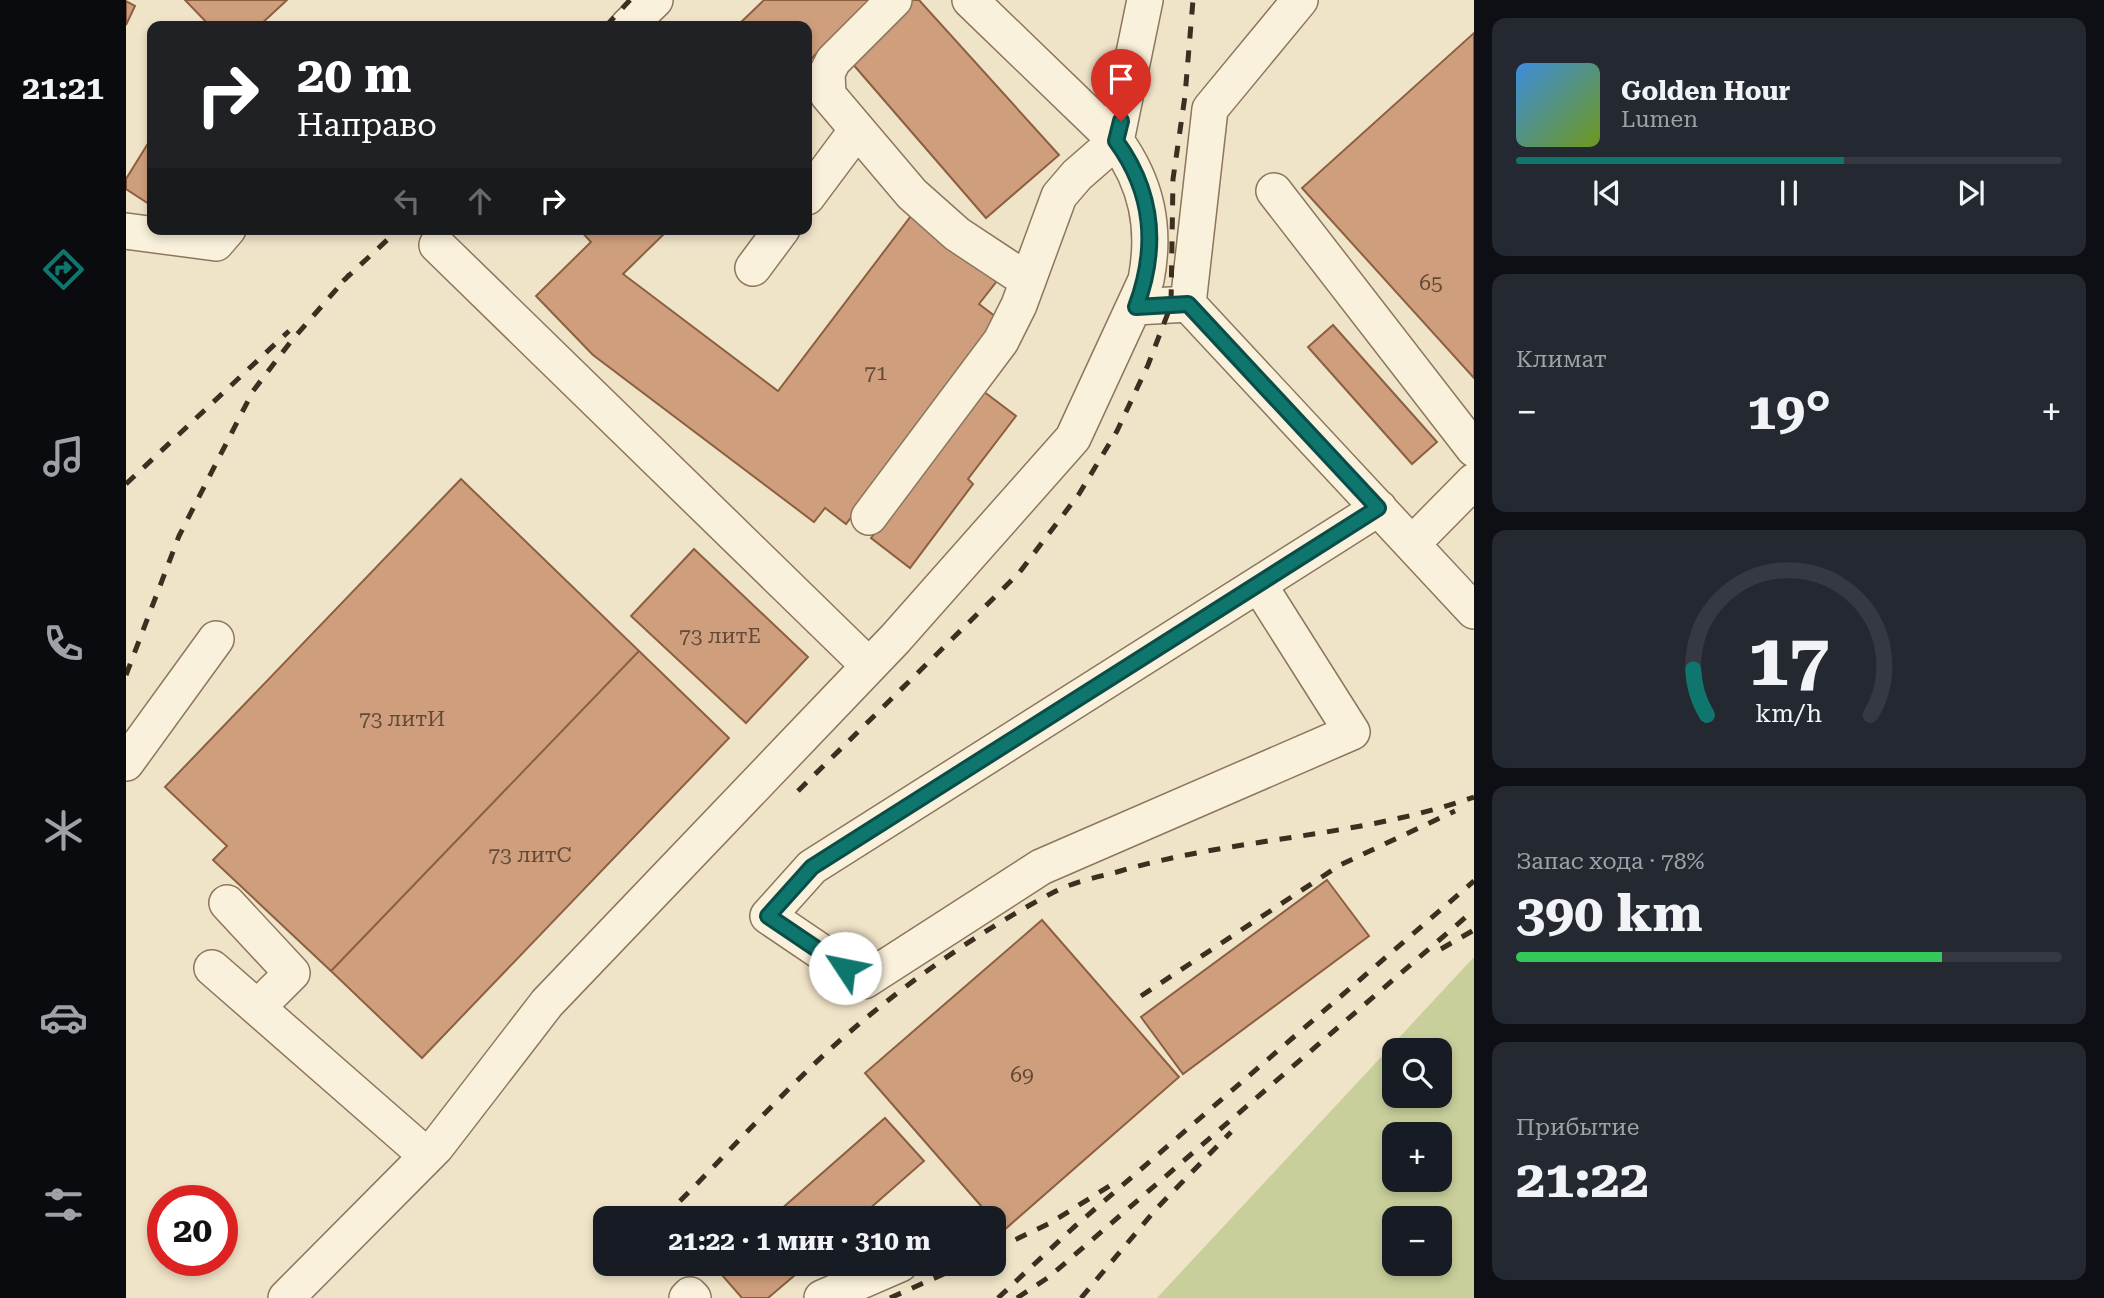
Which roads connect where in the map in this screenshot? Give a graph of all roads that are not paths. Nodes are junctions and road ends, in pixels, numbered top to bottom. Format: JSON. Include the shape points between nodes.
{"nodes":[{"id":1,"x":655,"y":0,"type":"edge"},
{"id":2,"x":894,"y":0,"type":"edge"},
{"id":3,"x":970,"y":0,"type":"edge"},
{"id":4,"x":1144,"y":0,"type":"edge"},
{"id":5,"x":1300,"y":0,"type":"edge"},
{"id":6,"x":633,"y":21,"type":"edge"},
{"id":7,"x":857,"y":130,"type":"junction"},
{"id":8,"x":1116,"y":141,"type":"junction"},
{"id":9,"x":812,"y":190,"type":"edge"},
{"id":10,"x":1274,"y":191,"type":"dead end"},
{"id":11,"x":126,"y":232,"type":"edge"},
{"id":12,"x":147,"y":235,"type":"edge"},
{"id":13,"x":151,"y":235,"type":"edge"},
{"id":14,"x":223,"y":235,"type":"edge"},
{"id":15,"x":778,"y":235,"type":"edge"},
{"id":16,"x":437,"y":245,"type":"dead end"},
{"id":17,"x":753,"y":268,"type":"dead end"},
{"id":18,"x":1028,"y":281,"type":"junction"},
{"id":19,"x":1188,"y":304,"type":"junction"},
{"id":20,"x":1136,"y":307,"type":"junction"},
{"id":21,"x":1474,"y":449,"type":"edge"},
{"id":22,"x":1474,"y":481,"type":"edge"},
{"id":23,"x":1378,"y":508,"type":"junction"},
{"id":24,"x":869,"y":517,"type":"dead end"},
{"id":25,"x":1412,"y":544,"type":"junction"},
{"id":26,"x":1259,"y":585,"type":"junction"},
{"id":27,"x":1474,"y":611,"type":"edge"},
{"id":28,"x":216,"y":639,"type":"dead end"},
{"id":29,"x":869,"y":666,"type":"junction"},
{"id":30,"x":126,"y":763,"type":"edge"},
{"id":31,"x":226,"y":903,"type":"dead end"},
{"id":32,"x":212,"y":968,"type":"dead end"},
{"id":33,"x":258,"y":1007,"type":"junction"},
{"id":34,"x":427,"y":1156,"type":"junction"},
{"id":35,"x":872,"y":1276,"type":"edge"},
{"id":36,"x":286,"y":1298,"type":"edge"},
{"id":37,"x":687,"y":1298,"type":"edge"},
{"id":38,"x":693,"y":1298,"type":"edge"},
{"id":39,"x":822,"y":1298,"type":"edge"}],
"edges":[{"from":1,"to":6,"type":"lane"},
{"from":2,"to":7,"type":"lane","via":[[833,61],[827,73],[828,95]]},
{"from":3,"to":8,"type":"lane"},
{"from":4,"to":8,"type":"lane"},
{"from":5,"to":19,"type":"lane","via":[[1210,109]]},
{"from":7,"to":9,"type":"lane"},
{"from":7,"to":18,"type":"lane","via":[[937,217]]},
{"from":8,"to":18,"type":"lane","via":[[1059,196]]},
{"from":8,"to":20,"type":"lane","via":[[1143,188],[1151,230],[1149,268]]},
{"from":10,"to":21,"type":"lane"},
{"from":11,"to":12,"type":"lane"},
{"from":13,"to":14,"type":"lane","via":[[216,243]]},
{"from":15,"to":17,"type":"lane"},
{"from":16,"to":29,"type":"lane"},
{"from":18,"to":24,"type":"lane","via":[[1001,341]]},
{"from":19,"to":20,"type":"lane"},
{"from":19,"to":23,"type":"lane"},
{"from":20,"to":29,"type":"lane","via":[[1073,438]]},
{"from":22,"to":25,"type":"lane"},
{"from":23,"to":25,"type":"lane"},
{"from":23,"to":26,"type":"lane"},
{"from":25,"to":27,"type":"lane"},
{"from":26,"to":26,"type":"lane","via":[[812,867],[768,916],[864,982],[1041,867],[1352,732]]},
{"from":28,"to":30,"type":"lane"},
{"from":29,"to":34,"type":"lane","via":[[547,1003]]},
{"from":31,"to":33,"type":"lane","via":[[292,973]]},
{"from":32,"to":33,"type":"lane"},
{"from":33,"to":34,"type":"lane"},
{"from":34,"to":36,"type":"lane"},
{"from":35,"to":39,"type":"lane"},
{"from":37,"to":38,"type":"lane"}]}
